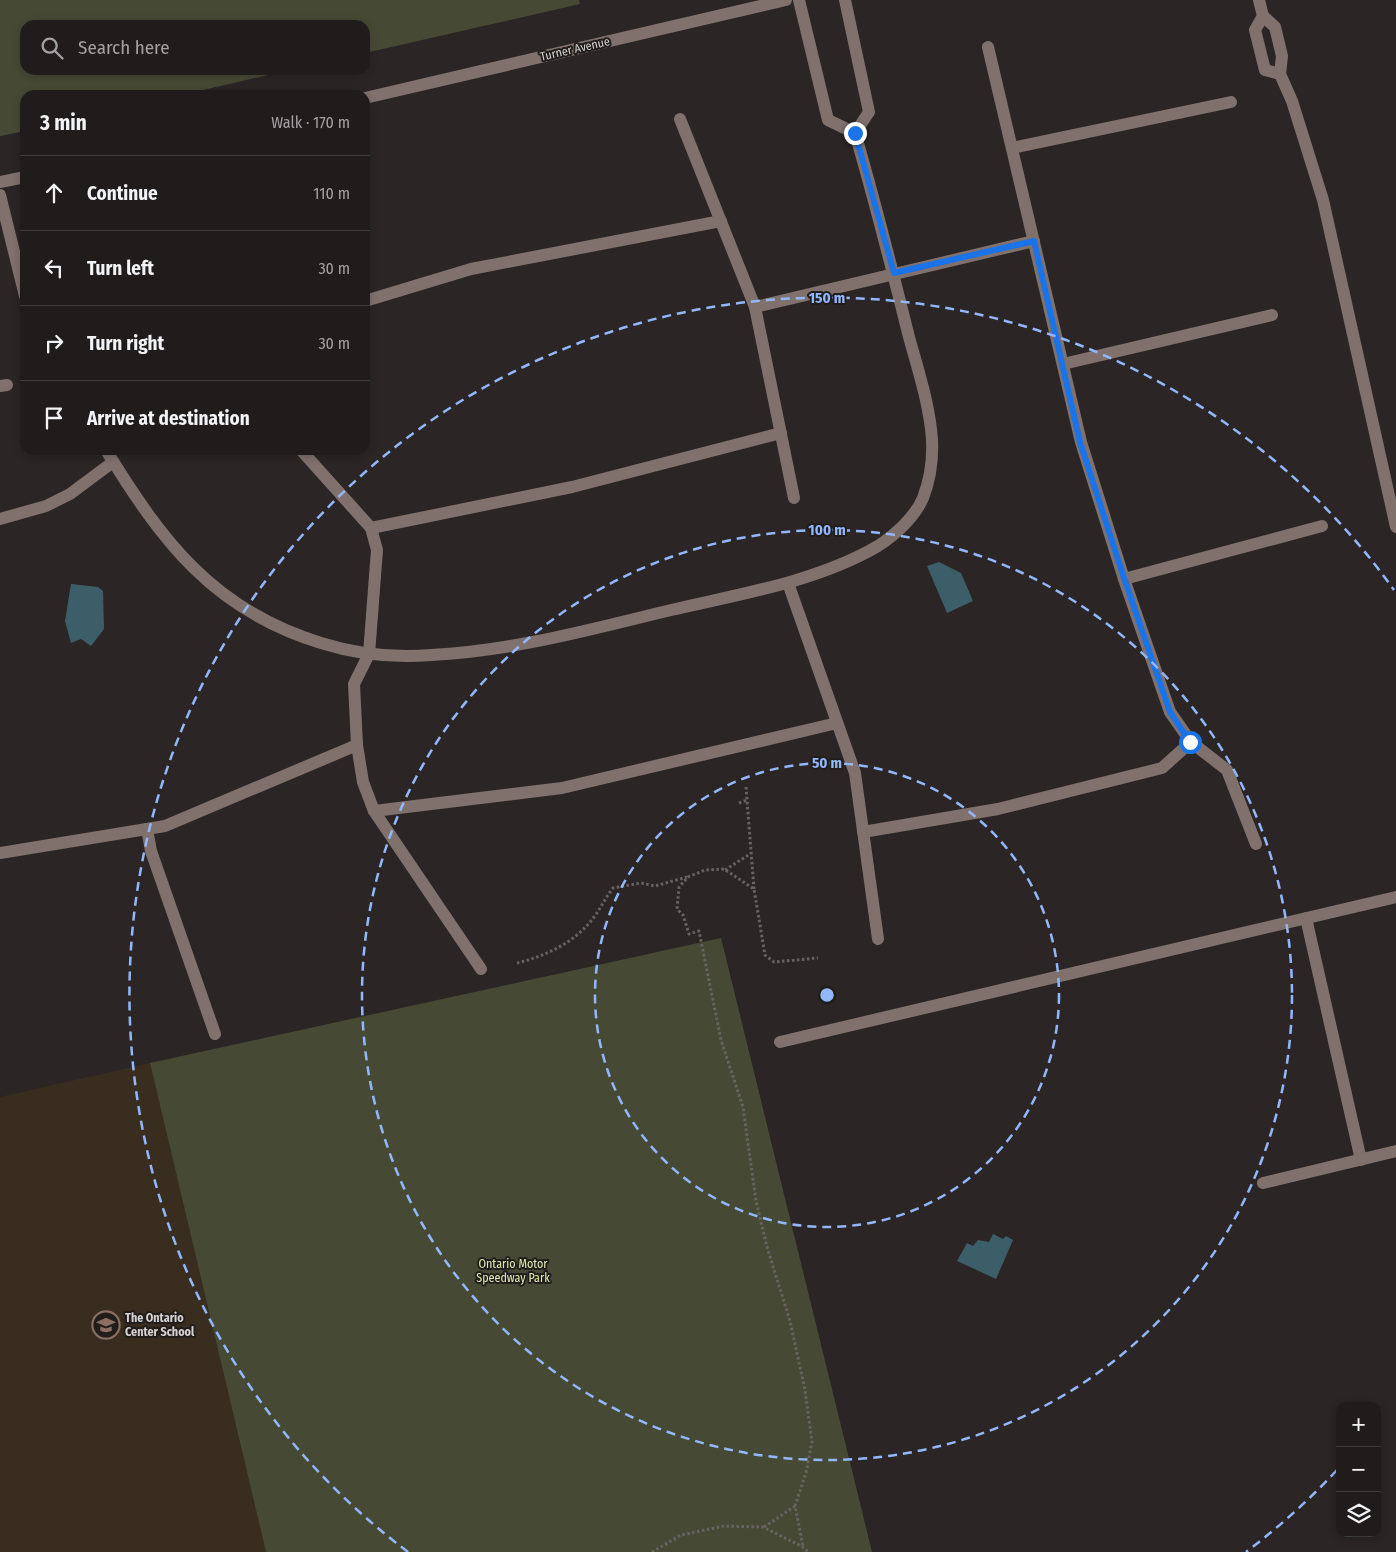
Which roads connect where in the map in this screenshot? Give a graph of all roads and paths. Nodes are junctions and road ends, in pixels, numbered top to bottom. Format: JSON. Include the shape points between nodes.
{"nodes":[{"id":1,"x":786,"y":0,"type":"edge"},
{"id":2,"x":799,"y":0,"type":"edge"},
{"id":3,"x":845,"y":0,"type":"edge"},
{"id":4,"x":1259,"y":0,"type":"edge"},
{"id":5,"x":1263,"y":16,"type":"junction"},
{"id":6,"x":988,"y":47,"type":"dead end"},
{"id":7,"x":1280,"y":74,"type":"junction"},
{"id":8,"x":370,"y":97,"type":"edge"},
{"id":9,"x":1231,"y":102,"type":"dead end"},
{"id":10,"x":680,"y":119,"type":"dead end"},
{"id":11,"x":855,"y":133,"type":"junction"},
{"id":12,"x":1012,"y":148,"type":"junction"},
{"id":13,"x":20,"y":177,"type":"edge"},
{"id":14,"x":0,"y":182,"type":"edge"},
{"id":15,"x":0,"y":195,"type":"edge"},
{"id":16,"x":721,"y":221,"type":"junction"},
{"id":17,"x":1034,"y":241,"type":"junction"},
{"id":18,"x":894,"y":273,"type":"junction"},
{"id":19,"x":20,"y":276,"type":"edge"},
{"id":20,"x":370,"y":299,"type":"edge"},
{"id":21,"x":756,"y":307,"type":"junction"},
{"id":22,"x":1272,"y":315,"type":"dead end"},
{"id":23,"x":1063,"y":364,"type":"junction"},
{"id":24,"x":781,"y":433,"type":"junction"},
{"id":25,"x":109,"y":455,"type":"edge"},
{"id":26,"x":305,"y":455,"type":"edge"},
{"id":27,"x":113,"y":462,"type":"junction"},
{"id":28,"x":794,"y":498,"type":"dead end"},
{"id":29,"x":0,"y":519,"type":"edge"},
{"id":30,"x":1322,"y":526,"type":"dead end"},
{"id":31,"x":1396,"y":527,"type":"edge"},
{"id":32,"x":371,"y":528,"type":"junction"},
{"id":33,"x":1124,"y":578,"type":"junction"},
{"id":34,"x":788,"y":583,"type":"junction"},
{"id":35,"x":369,"y":654,"type":"junction"},
{"id":36,"x":837,"y":723,"type":"junction"},
{"id":37,"x":1190,"y":742,"type":"junction"},
{"id":38,"x":357,"y":745,"type":"junction"},
{"id":39,"x":746,"y":787,"type":"dead end"},
{"id":40,"x":747,"y":800,"type":"junction"},
{"id":41,"x":739,"y":802,"type":"dead end"},
{"id":42,"x":374,"y":811,"type":"junction"},
{"id":43,"x":147,"y":829,"type":"junction"},
{"id":44,"x":863,"y":832,"type":"junction"},
{"id":45,"x":1256,"y":844,"type":"dead end"},
{"id":46,"x":0,"y":853,"type":"edge"},
{"id":47,"x":750,"y":854,"type":"junction"},
{"id":48,"x":724,"y":870,"type":"junction"},
{"id":49,"x":688,"y":877,"type":"junction"},
{"id":50,"x":754,"y":889,"type":"junction"},
{"id":51,"x":1396,"y":897,"type":"edge"},
{"id":52,"x":1306,"y":918,"type":"junction"},
{"id":53,"x":878,"y":939,"type":"dead end"},
{"id":54,"x":818,"y":958,"type":"dead end"},
{"id":55,"x":517,"y":963,"type":"dead end"},
{"id":56,"x":481,"y":969,"type":"dead end"},
{"id":57,"x":214,"y":1034,"type":"dead end"},
{"id":58,"x":780,"y":1042,"type":"dead end"},
{"id":59,"x":1396,"y":1151,"type":"edge"},
{"id":60,"x":1360,"y":1160,"type":"junction"},
{"id":61,"x":1264,"y":1184,"type":"dead end"},
{"id":62,"x":795,"y":1506,"type":"junction"},
{"id":63,"x":763,"y":1527,"type":"junction"},
{"id":64,"x":803,"y":1547,"type":"junction"},
{"id":65,"x":652,"y":1552,"type":"edge"},
{"id":66,"x":808,"y":1552,"type":"edge"}],
"edges":[{"from":1,"to":8,"type":"street","name":"Turner Avenue"},
{"from":2,"to":11,"type":"street","via":[[828,120]]},
{"from":3,"to":11,"type":"street","via":[[868,112]]},
{"from":4,"to":5,"type":"street"},
{"from":5,"to":7,"type":"street","via":[[1274,27],[1282,56]]},
{"from":5,"to":7,"type":"street","via":[[1255,30],[1265,70]]},
{"from":6,"to":12,"type":"street"},
{"from":7,"to":31,"type":"street","via":[[1324,200]]},
{"from":9,"to":12,"type":"street"},
{"from":10,"to":16,"type":"street"},
{"from":11,"to":18,"type":"street"},
{"from":12,"to":17,"type":"street"},
{"from":13,"to":14,"type":"street"},
{"from":15,"to":19,"type":"street"},
{"from":16,"to":20,"type":"street","via":[[471,269]]},
{"from":16,"to":21,"type":"street"},
{"from":17,"to":18,"type":"street"},
{"from":17,"to":23,"type":"street"},
{"from":18,"to":21,"type":"street"},
{"from":18,"to":34,"type":"street","via":[[932,439],[930,472],[922,502],[904,525],[879,545]]},
{"from":21,"to":24,"type":"street"},
{"from":22,"to":23,"type":"street"},
{"from":23,"to":33,"type":"street","via":[[1080,442]]},
{"from":24,"to":28,"type":"street"},
{"from":24,"to":32,"type":"street","via":[[572,487]]},
{"from":25,"to":27,"type":"street"},
{"from":26,"to":32,"type":"street"},
{"from":27,"to":29,"type":"street","via":[[70,494],[46,506]]},
{"from":27,"to":35,"type":"street","via":[[165,537],[193,569],[227,599],[269,622],[321,643]]},
{"from":30,"to":33,"type":"street"},
{"from":32,"to":35,"type":"street","via":[[377,550]]},
{"from":33,"to":37,"type":"street","via":[[1170,712]]},
{"from":34,"to":35,"type":"street","via":[[496,649],[432,655]]},
{"from":34,"to":36,"type":"street"},
{"from":35,"to":38,"type":"street","via":[[354,684]]},
{"from":36,"to":42,"type":"street","via":[[562,788]]},
{"from":36,"to":44,"type":"street","via":[[855,773]]},
{"from":37,"to":44,"type":"street","via":[[1162,768],[998,809]]},
{"from":37,"to":45,"type":"street","via":[[1227,770]]},
{"from":38,"to":42,"type":"street","via":[[363,782]]},
{"from":38,"to":43,"type":"street","via":[[165,826]]},
{"from":39,"to":40,"type":"path"},
{"from":40,"to":41,"type":"path"},
{"from":40,"to":47,"type":"path"},
{"from":42,"to":56,"type":"street"},
{"from":43,"to":46,"type":"street"},
{"from":43,"to":57,"type":"street","via":[[151,851]]},
{"from":44,"to":53,"type":"street"},
{"from":47,"to":48,"type":"path"},
{"from":47,"to":50,"type":"path"},
{"from":48,"to":49,"type":"path","via":[[705,870]]},
{"from":48,"to":50,"type":"path"},
{"from":49,"to":55,"type":"path","via":[[655,886],[641,883],[614,888],[595,917],[575,937],[540,958]]},
{"from":49,"to":62,"type":"path","via":[[680,888],[678,909],[689,934],[698,931],[721,1040],[743,1107],[756,1201],[806,1390],[812,1442]]},
{"from":50,"to":54,"type":"path","via":[[765,955],[774,962]]},
{"from":51,"to":52,"type":"street"},
{"from":52,"to":58,"type":"street"},
{"from":52,"to":60,"type":"street"},
{"from":59,"to":60,"type":"street"},
{"from":60,"to":61,"type":"street"},
{"from":62,"to":63,"type":"path"},
{"from":62,"to":64,"type":"path"},
{"from":63,"to":64,"type":"path"},
{"from":63,"to":65,"type":"path","via":[[724,1526],[681,1535]]},
{"from":64,"to":66,"type":"path"}]}
